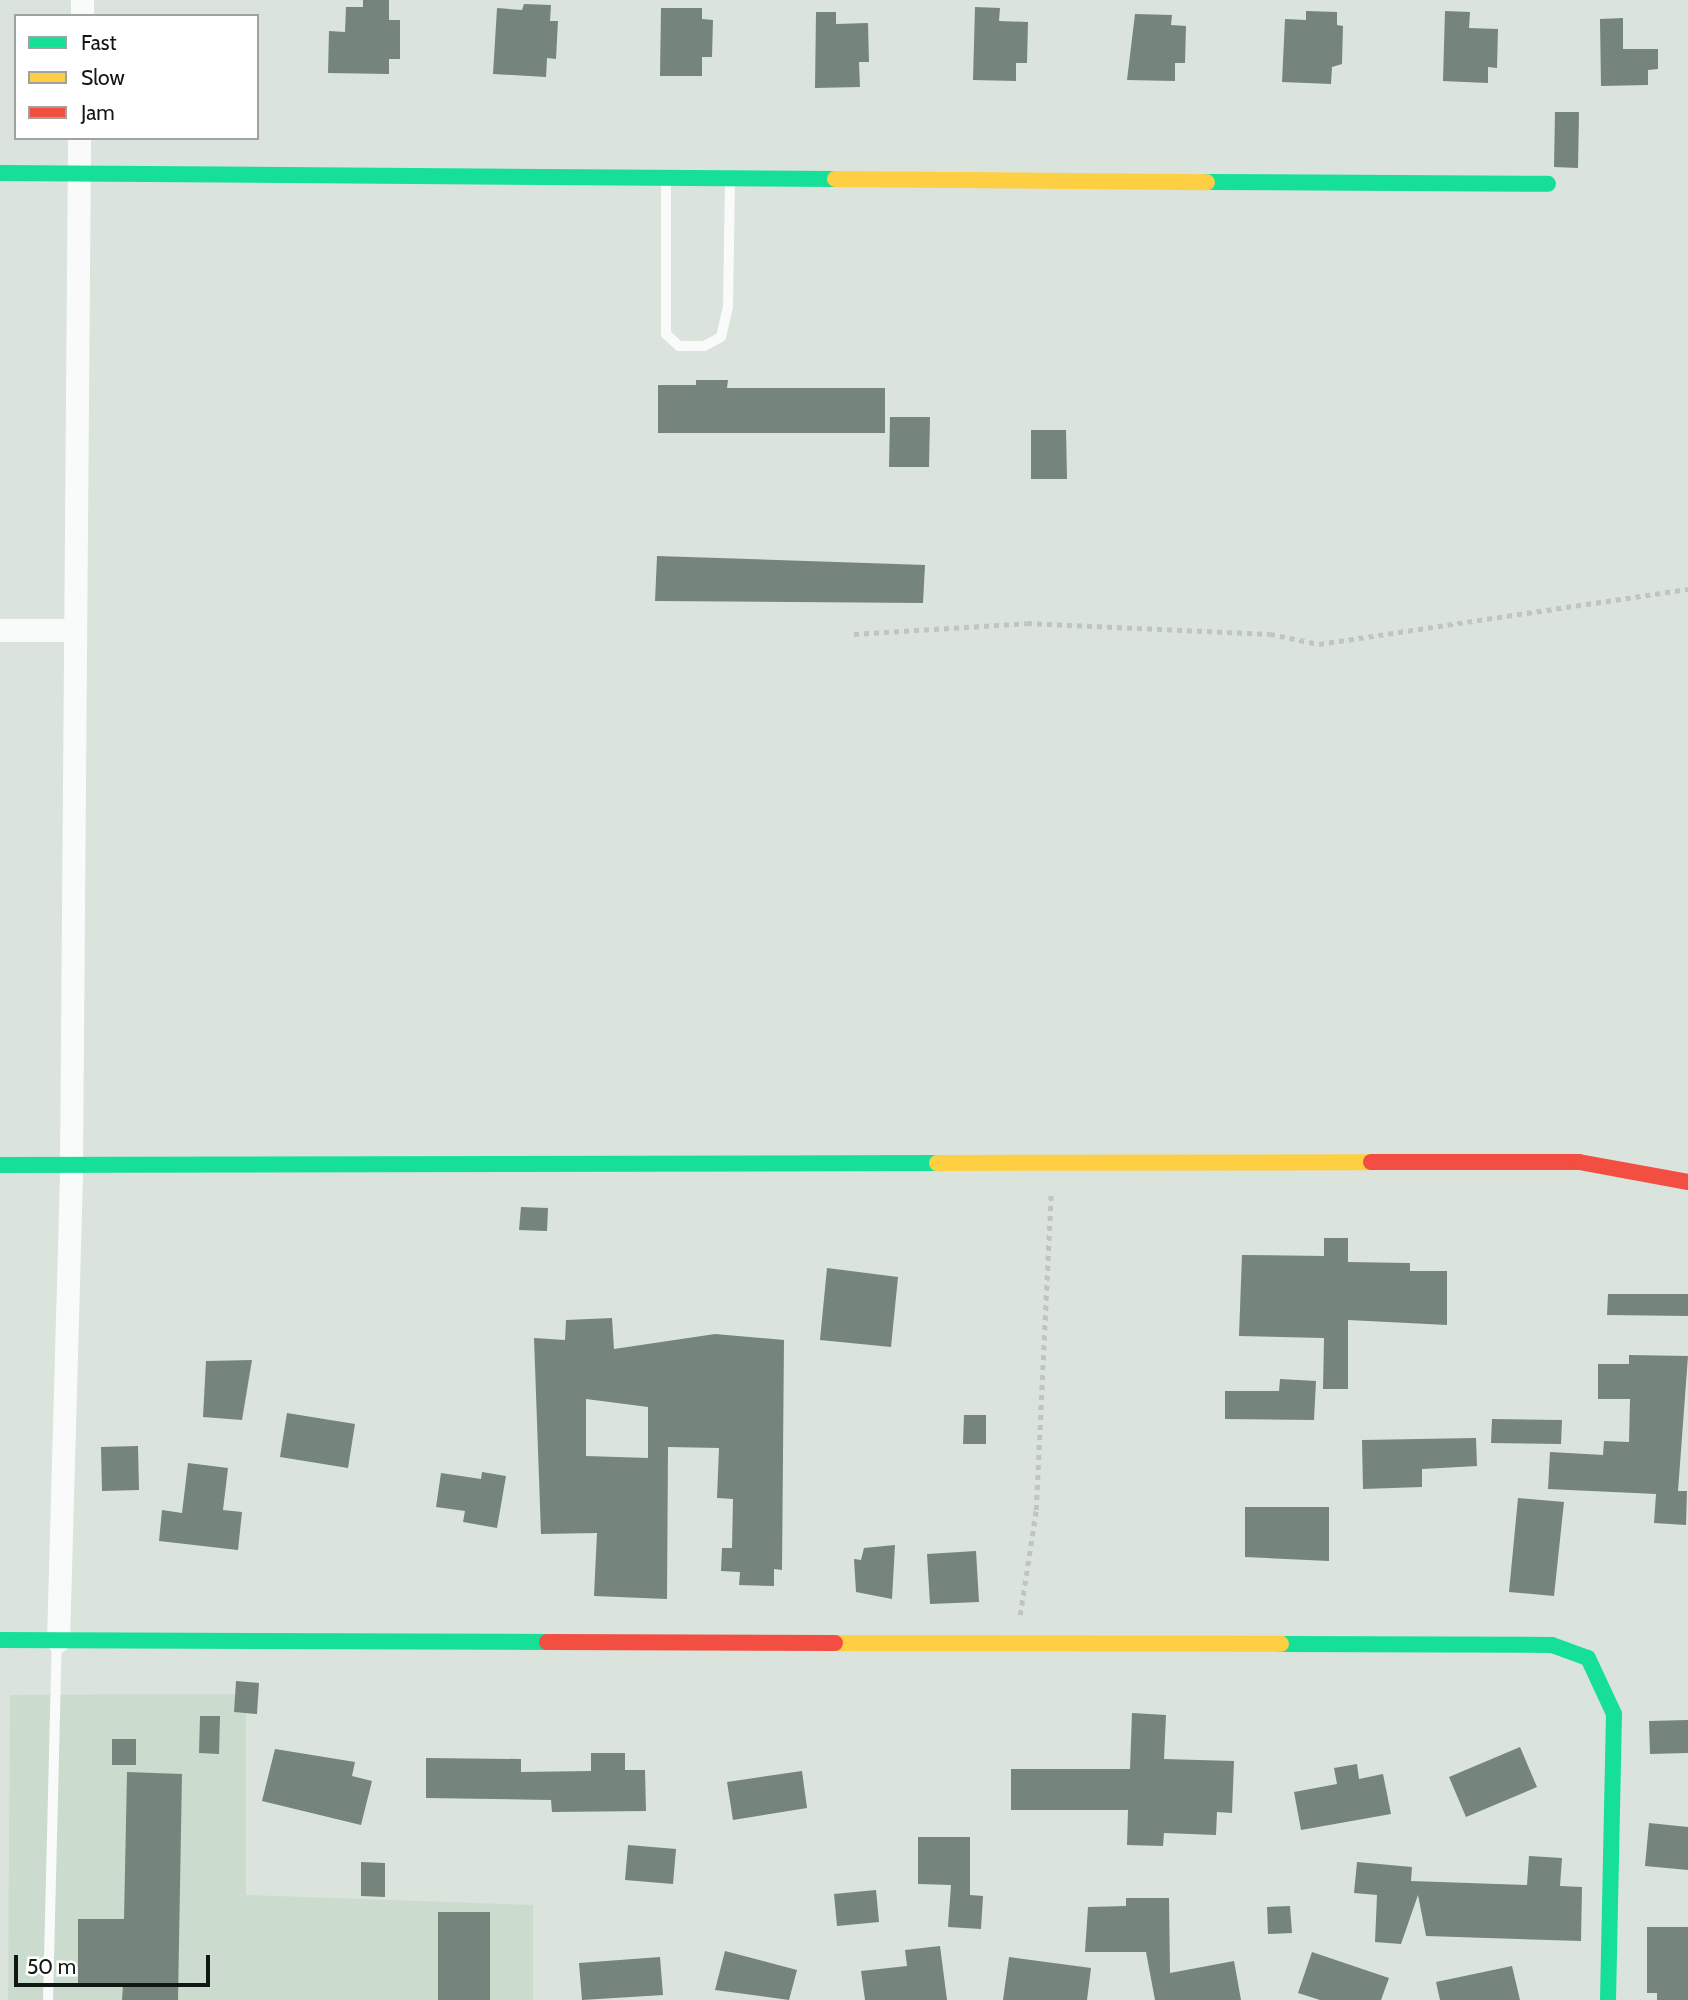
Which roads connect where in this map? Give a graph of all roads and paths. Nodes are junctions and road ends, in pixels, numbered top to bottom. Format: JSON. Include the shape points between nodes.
{"nodes":[{"id":1,"x":79,"y":140,"type":"edge"},
{"id":2,"x":0,"y":173,"type":"edge"},
{"id":3,"x":79,"y":175,"type":"junction"},
{"id":4,"x":666,"y":177,"type":"junction"},
{"id":5,"x":730,"y":177,"type":"junction"},
{"id":6,"x":1549,"y":184,"type":"dead end"},
{"id":7,"x":1688,"y":589,"type":"edge"},
{"id":8,"x":0,"y":630,"type":"edge"},
{"id":9,"x":73,"y":630,"type":"junction"},
{"id":10,"x":854,"y":634,"type":"dead end"},
{"id":11,"x":1051,"y":1159,"type":"junction"},
{"id":12,"x":0,"y":1165,"type":"edge"},
{"id":13,"x":71,"y":1166,"type":"junction"},
{"id":14,"x":1688,"y":1182,"type":"edge"},
{"id":15,"x":0,"y":1640,"type":"edge"},
{"id":16,"x":58,"y":1641,"type":"junction"},
{"id":17,"x":1016,"y":1647,"type":"junction"},
{"id":18,"x":48,"y":2000,"type":"edge"},
{"id":19,"x":1608,"y":2000,"type":"edge"}],
"edges":[{"from":1,"to":3,"type":"street"},
{"from":2,"to":3,"type":"street"},
{"from":3,"to":4,"type":"street"},
{"from":3,"to":9,"type":"street"},
{"from":4,"to":5,"type":"street"},
{"from":4,"to":5,"type":"lane","via":[[666,334],[679,346],[704,346],[721,337],[728,307]]},
{"from":5,"to":6,"type":"street"},
{"from":7,"to":10,"type":"path","via":[[1319,644],[1270,634],[1027,623]]},
{"from":8,"to":9,"type":"street"},
{"from":9,"to":13,"type":"street"},
{"from":11,"to":13,"type":"street"},
{"from":11,"to":14,"type":"street","via":[[1579,1162]]},
{"from":11,"to":17,"type":"path","via":[[1036,1510]]},
{"from":12,"to":13,"type":"street"},
{"from":13,"to":16,"type":"street"},
{"from":15,"to":16,"type":"street"},
{"from":16,"to":17,"type":"street"},
{"from":16,"to":18,"type":"lane"},
{"from":17,"to":19,"type":"street","via":[[1552,1645],[1588,1658],[1614,1714]]}]}
